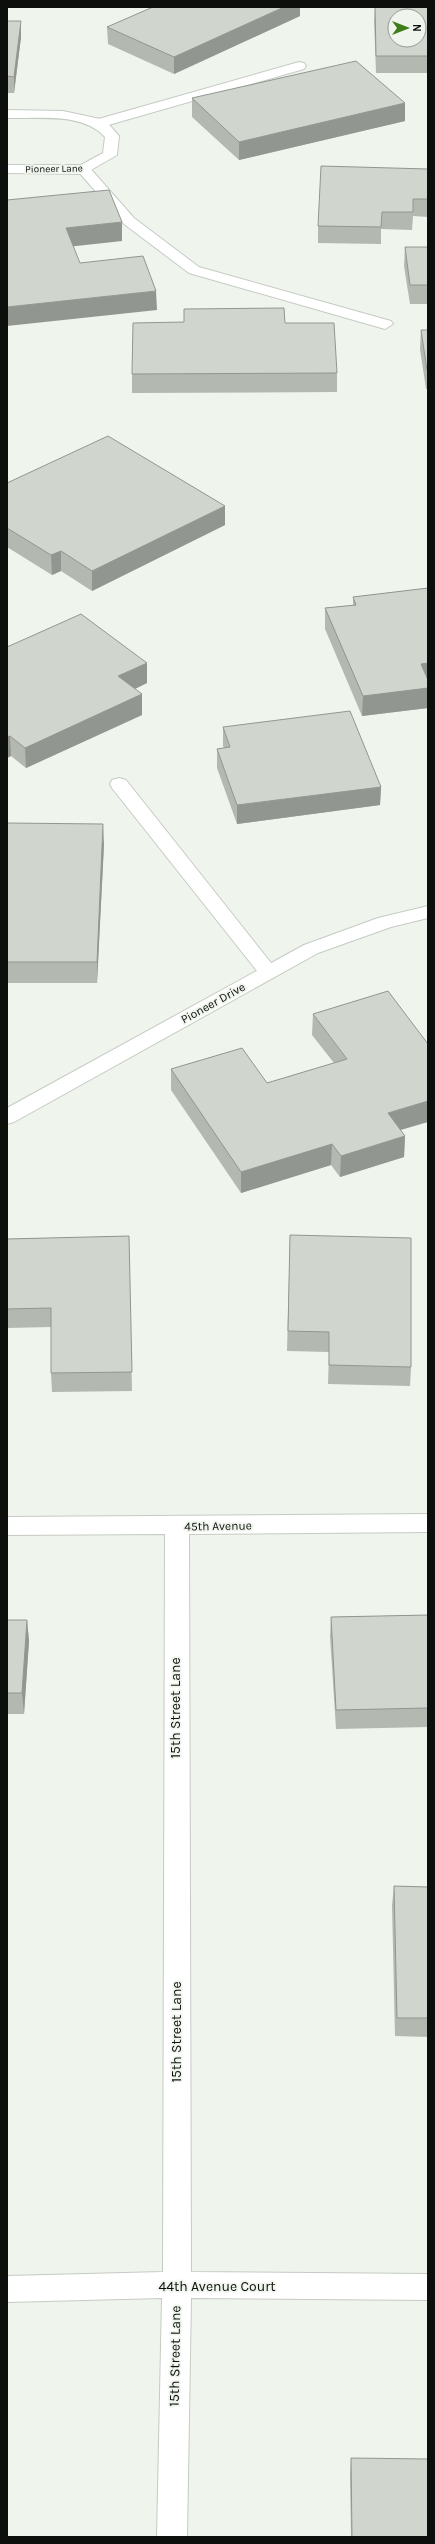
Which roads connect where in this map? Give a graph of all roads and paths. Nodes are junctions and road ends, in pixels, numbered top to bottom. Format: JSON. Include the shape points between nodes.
{"nodes":[{"id":1,"x":299,"y":66,"type":"dead end"},
{"id":2,"x":7,"y":114,"type":"edge"},
{"id":3,"x":100,"y":123,"type":"junction"},
{"id":4,"x":7,"y":169,"type":"edge"},
{"id":5,"x":84,"y":170,"type":"junction"},
{"id":6,"x":385,"y":324,"type":"dead end"},
{"id":7,"x":119,"y":784,"type":"dead end"},
{"id":8,"x":428,"y":912,"type":"edge"},
{"id":9,"x":268,"y":972,"type":"junction"},
{"id":10,"x":7,"y":1117,"type":"edge"},
{"id":11,"x":428,"y":1523,"type":"edge"},
{"id":12,"x":7,"y":1526,"type":"edge"},
{"id":13,"x":177,"y":1526,"type":"junction"},
{"id":14,"x":177,"y":2285,"type":"junction"},
{"id":15,"x":428,"y":2287,"type":"edge"},
{"id":16,"x":7,"y":2289,"type":"edge"},
{"id":17,"x":172,"y":2537,"type":"edge"}],
"edges":[{"from":1,"to":3,"type":"street"},
{"from":2,"to":3,"type":"street","via":[[62,115]]},
{"from":3,"to":5,"type":"street","name":"Pioneer Lane","via":[[112,136],[110,155]]},
{"from":4,"to":5,"type":"street","name":"Pioneer Lane"},
{"from":5,"to":6,"type":"street","via":[[129,220],[194,270]]},
{"from":7,"to":9,"type":"street"},
{"from":8,"to":9,"type":"street","name":"Pioneer Drive","via":[[385,922],[311,949]]},
{"from":9,"to":10,"type":"street","name":"Pioneer Drive"},
{"from":11,"to":13,"type":"street","name":"45th Avenue"},
{"from":12,"to":13,"type":"street","name":"45th Avenue"},
{"from":13,"to":14,"type":"street","name":"15th Street Lane"},
{"from":14,"to":15,"type":"street","name":"44th Avenue Court"},
{"from":14,"to":16,"type":"street","name":"44th Avenue Court"},
{"from":14,"to":17,"type":"street","name":"15th Street Lane"}]}
